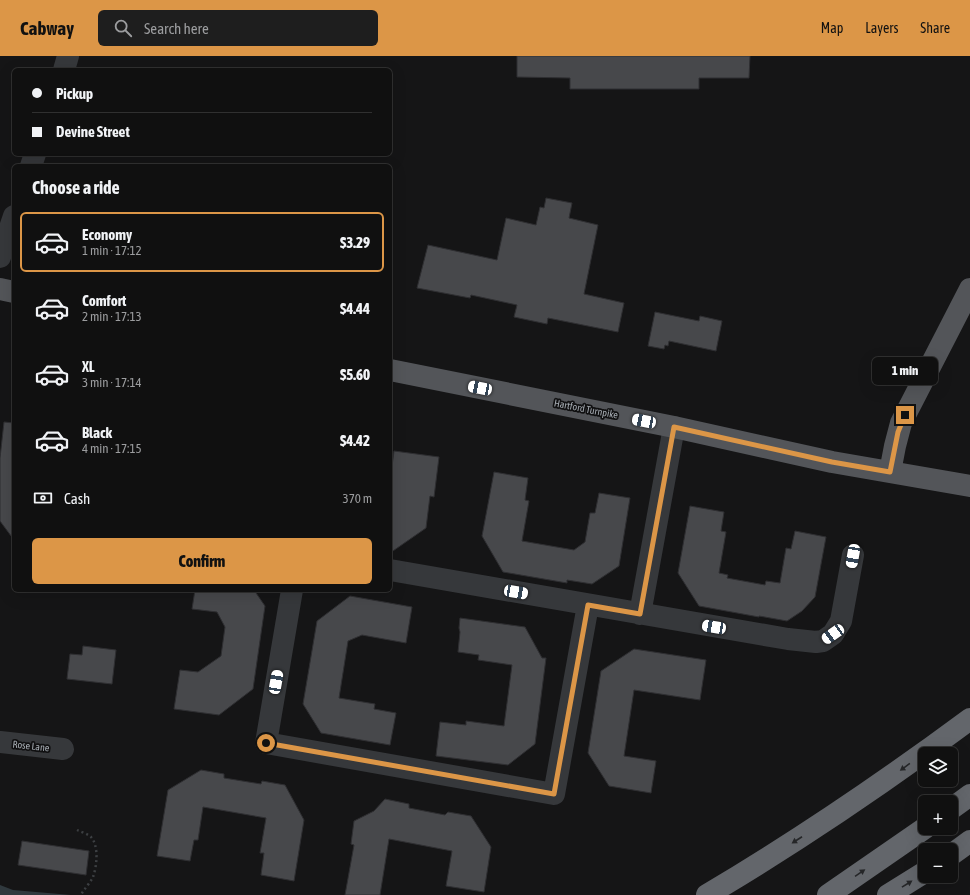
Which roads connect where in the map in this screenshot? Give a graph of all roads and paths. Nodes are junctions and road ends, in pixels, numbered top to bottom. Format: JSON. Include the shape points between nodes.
{"nodes":[{"id":1,"x":68,"y":56,"type":"edge"},
{"id":2,"x":65,"y":68,"type":"edge"},
{"id":3,"x":12,"y":222,"type":"edge"},
{"id":4,"x":0,"y":257,"type":"edge"},
{"id":5,"x":0,"y":289,"type":"edge"},
{"id":6,"x":970,"y":289,"type":"edge"},
{"id":7,"x":12,"y":292,"type":"edge"},
{"id":8,"x":392,"y":370,"type":"edge"},
{"id":9,"x":674,"y":427,"type":"junction"},
{"id":10,"x":890,"y":472,"type":"junction"},
{"id":11,"x":970,"y":486,"type":"edge"},
{"id":12,"x":853,"y":556,"type":"dead end"},
{"id":13,"x":392,"y":570,"type":"edge"},
{"id":14,"x":292,"y":592,"type":"edge"},
{"id":15,"x":588,"y":605,"type":"junction"},
{"id":16,"x":640,"y":614,"type":"junction"},
{"id":17,"x":970,"y":719,"type":"edge"},
{"id":18,"x":0,"y":742,"type":"edge"},
{"id":19,"x":63,"y":749,"type":"dead end"},
{"id":20,"x":970,"y":795,"type":"edge"},
{"id":21,"x":958,"y":804,"type":"edge"},
{"id":22,"x":77,"y":830,"type":"dead end"},
{"id":23,"x":918,"y":833,"type":"edge"},
{"id":24,"x":970,"y":841,"type":"edge"},
{"id":25,"x":958,"y":850,"type":"edge"},
{"id":26,"x":918,"y":876,"type":"edge"},
{"id":27,"x":81,"y":895,"type":"edge"},
{"id":28,"x":707,"y":895,"type":"edge"},
{"id":29,"x":828,"y":895,"type":"edge"},
{"id":30,"x":888,"y":895,"type":"edge"}],
"edges":[{"from":1,"to":2,"type":"street"},
{"from":3,"to":4,"type":"street"},
{"from":5,"to":7,"type":"main road"},
{"from":6,"to":10,"type":"main road","via":[[901,423]]},
{"from":8,"to":9,"type":"main road","name":"Hartford Turnpike"},
{"from":9,"to":10,"type":"main road","name":"Hartford Turnpike","via":[[832,462]]},
{"from":9,"to":16,"type":"street"},
{"from":10,"to":11,"type":"main road","name":"Hartford Turnpike"},
{"from":12,"to":16,"type":"street","via":[[842,621],[833,634],[823,641],[788,639]]},
{"from":13,"to":15,"type":"street"},
{"from":14,"to":15,"type":"street","via":[[266,743],[554,794]]},
{"from":15,"to":16,"type":"street"},
{"from":17,"to":28,"type":"highway","one_way":true,"via":[[825,822]]},
{"from":18,"to":19,"type":"street","name":"Rose Lane"},
{"from":20,"to":21,"type":"highway"},
{"from":22,"to":27,"type":"path","via":[[90,837],[95,844],[97,862],[93,878]]},
{"from":29,"to":23,"type":"highway","one_way":true},
{"from":24,"to":25,"type":"highway"},
{"from":30,"to":26,"type":"highway","one_way":true}]}
